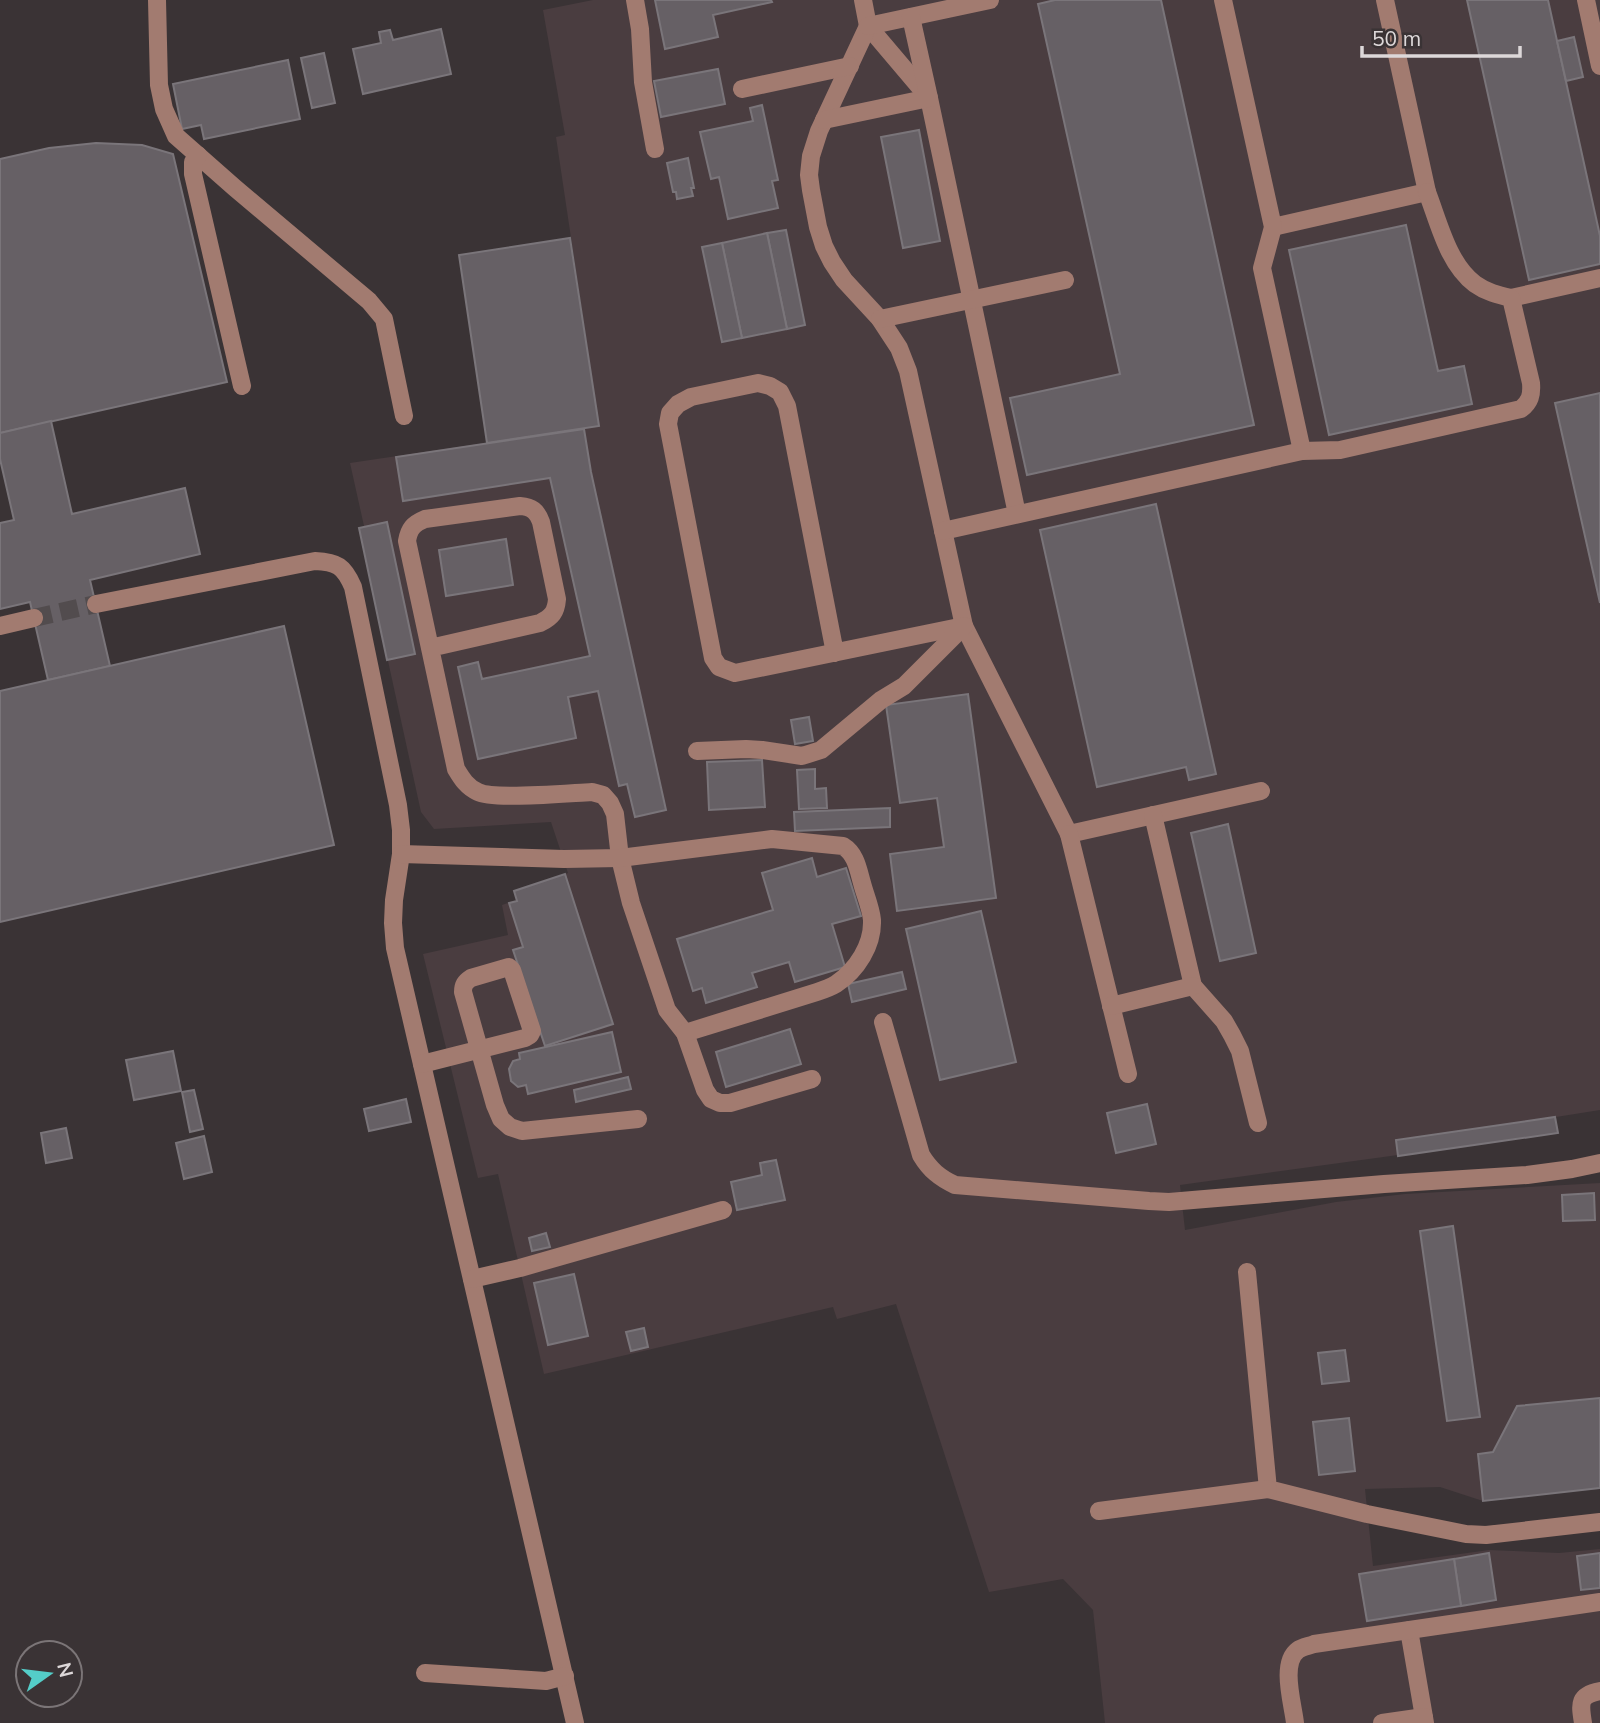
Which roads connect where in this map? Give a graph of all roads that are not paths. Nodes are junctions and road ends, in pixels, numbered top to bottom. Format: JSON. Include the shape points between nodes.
{"nodes":[{"id":1,"x":157,"y":0,"type":"edge"},
{"id":2,"x":635,"y":0,"type":"edge"},
{"id":3,"x":863,"y":0,"type":"edge"},
{"id":4,"x":990,"y":0,"type":"edge"},
{"id":5,"x":1223,"y":0,"type":"edge"},
{"id":6,"x":1385,"y":0,"type":"edge"},
{"id":7,"x":1586,"y":0,"type":"edge"},
{"id":8,"x":911,"y":17,"type":"junction"},
{"id":9,"x":868,"y":26,"type":"junction"},
{"id":10,"x":850,"y":66,"type":"junction"},
{"id":11,"x":1600,"y":66,"type":"edge"},
{"id":12,"x":742,"y":89,"type":"dead end"},
{"id":13,"x":929,"y":98,"type":"junction"},
{"id":14,"x":824,"y":120,"type":"junction"},
{"id":15,"x":655,"y":149,"type":"dead end"},
{"id":16,"x":198,"y":155,"type":"junction"},
{"id":17,"x":1427,"y":192,"type":"junction"},
{"id":18,"x":1273,"y":227,"type":"junction"},
{"id":19,"x":1600,"y":278,"type":"edge"},
{"id":20,"x":1065,"y":280,"type":"dead end"},
{"id":21,"x":1511,"y":298,"type":"junction"},
{"id":22,"x":971,"y":300,"type":"junction"},
{"id":23,"x":880,"y":319,"type":"junction"},
{"id":24,"x":242,"y":386,"type":"dead end"},
{"id":25,"x":404,"y":416,"type":"dead end"},
{"id":26,"x":1302,"y":451,"type":"junction"},
{"id":27,"x":1017,"y":514,"type":"junction"},
{"id":28,"x":943,"y":531,"type":"junction"},
{"id":29,"x":96,"y":604,"type":"tunnel mouth"},
{"id":30,"x":34,"y":618,"type":"tunnel mouth"},
{"id":31,"x":0,"y":626,"type":"edge"},
{"id":32,"x":964,"y":626,"type":"junction"},
{"id":33,"x":430,"y":648,"type":"junction"},
{"id":34,"x":835,"y":653,"type":"junction"},
{"id":35,"x":696,"y":751,"type":"dead end"},
{"id":36,"x":1261,"y":791,"type":"dead end"},
{"id":37,"x":1153,"y":815,"type":"junction"},
{"id":38,"x":1069,"y":834,"type":"junction"},
{"id":39,"x":401,"y":854,"type":"junction"},
{"id":40,"x":620,"y":858,"type":"junction"},
{"id":41,"x":1193,"y":986,"type":"junction"},
{"id":42,"x":1111,"y":1006,"type":"junction"},
{"id":43,"x":883,"y":1022,"type":"dead end"},
{"id":44,"x":685,"y":1033,"type":"junction"},
{"id":45,"x":480,"y":1049,"type":"junction"},
{"id":46,"x":422,"y":1064,"type":"junction"},
{"id":47,"x":1128,"y":1073,"type":"dead end"},
{"id":48,"x":812,"y":1079,"type":"dead end"},
{"id":49,"x":638,"y":1119,"type":"dead end"},
{"id":50,"x":1258,"y":1123,"type":"dead end"},
{"id":51,"x":1600,"y":1163,"type":"edge"},
{"id":52,"x":723,"y":1210,"type":"dead end"},
{"id":53,"x":1247,"y":1272,"type":"dead end"},
{"id":54,"x":472,"y":1279,"type":"junction"},
{"id":55,"x":1268,"y":1489,"type":"junction"},
{"id":56,"x":1099,"y":1511,"type":"dead end"},
{"id":57,"x":1600,"y":1522,"type":"edge"},
{"id":58,"x":1600,"y":1602,"type":"edge"},
{"id":59,"x":1409,"y":1630,"type":"junction"},
{"id":60,"x":425,"y":1673,"type":"dead end"},
{"id":61,"x":565,"y":1676,"type":"junction"},
{"id":62,"x":1600,"y":1691,"type":"edge"},
{"id":63,"x":1424,"y":1720,"type":"edge"},
{"id":64,"x":575,"y":1723,"type":"edge"},
{"id":65,"x":1296,"y":1723,"type":"edge"},
{"id":66,"x":1382,"y":1723,"type":"edge"},
{"id":67,"x":1583,"y":1723,"type":"edge"}],
"edges":[{"from":1,"to":16,"type":"lane","via":[[164,109],[176,136]]},
{"from":2,"to":15,"type":"lane"},
{"from":3,"to":9,"type":"lane"},
{"from":4,"to":8,"type":"lane"},
{"from":5,"to":18,"type":"lane"},
{"from":6,"to":17,"type":"lane"},
{"from":7,"to":11,"type":"lane"},
{"from":8,"to":9,"type":"lane"},
{"from":8,"to":13,"type":"lane"},
{"from":9,"to":10,"type":"lane"},
{"from":9,"to":13,"type":"lane"},
{"from":10,"to":12,"type":"lane"},
{"from":10,"to":14,"type":"lane"},
{"from":13,"to":14,"type":"lane"},
{"from":13,"to":22,"type":"lane"},
{"from":14,"to":23,"type":"lane","via":[[809,174],[818,228],[844,280]]},
{"from":16,"to":24,"type":"lane","via":[[193,174]]},
{"from":16,"to":25,"type":"lane","via":[[369,301],[384,319]]},
{"from":17,"to":18,"type":"lane"},
{"from":17,"to":21,"type":"lane","via":[[1454,259],[1466,276],[1491,293]]},
{"from":18,"to":26,"type":"lane","via":[[1262,268]]},
{"from":19,"to":21,"type":"lane"},
{"from":20,"to":22,"type":"lane"},
{"from":21,"to":26,"type":"lane","via":[[1532,394],[1521,410],[1340,450]]},
{"from":22,"to":23,"type":"lane"},
{"from":22,"to":27,"type":"lane"},
{"from":23,"to":28,"type":"lane","via":[[908,371]]},
{"from":26,"to":27,"type":"lane"},
{"from":27,"to":28,"type":"lane"},
{"from":28,"to":32,"type":"lane"},
{"from":29,"to":39,"type":"lane","via":[[315,561],[339,566],[354,587],[398,805]]},
{"from":30,"to":31,"type":"lane"},
{"from":32,"to":34,"type":"lane"},
{"from":32,"to":35,"type":"lane","via":[[904,686],[821,750],[802,756],[746,749]]},
{"from":32,"to":38,"type":"lane"},
{"from":33,"to":33,"type":"lane","via":[[540,623],[556,611],[558,599],[537,512],[520,506],[415,523],[407,541]]},
{"from":33,"to":40,"type":"lane","via":[[456,769],[464,783],[479,793],[496,795],[603,795],[615,814]]},
{"from":34,"to":34,"type":"lane","via":[[787,406],[780,393],[758,383],[678,404],[668,424],[713,657],[719,667],[735,673]]},
{"from":36,"to":37,"type":"lane"},
{"from":37,"to":38,"type":"lane"},
{"from":37,"to":41,"type":"lane"},
{"from":38,"to":42,"type":"lane"},
{"from":39,"to":40,"type":"lane"},
{"from":39,"to":46,"type":"lane","via":[[394,900],[395,948]]},
{"from":40,"to":44,"type":"lane","via":[[667,1010]]},
{"from":40,"to":44,"type":"lane","via":[[772,839],[843,846],[856,860],[872,918],[866,951],[849,972],[817,992]]},
{"from":41,"to":42,"type":"lane"},
{"from":41,"to":50,"type":"lane","via":[[1224,1021],[1240,1051]]},
{"from":42,"to":47,"type":"lane"},
{"from":43,"to":51,"type":"lane","via":[[921,1155],[928,1167],[955,1185],[1168,1202],[1527,1175]]},
{"from":44,"to":48,"type":"lane","via":[[705,1090],[720,1103]]},
{"from":45,"to":45,"type":"lane","via":[[463,987],[471,978],[509,967],[532,1031],[525,1038]]},
{"from":45,"to":46,"type":"lane"},
{"from":45,"to":49,"type":"lane","via":[[500,1119],[510,1127],[522,1131]]},
{"from":46,"to":54,"type":"lane"},
{"from":52,"to":54,"type":"lane"},
{"from":53,"to":55,"type":"lane"},
{"from":54,"to":61,"type":"lane"},
{"from":55,"to":56,"type":"lane"},
{"from":55,"to":57,"type":"lane","via":[[1466,1534]]},
{"from":58,"to":59,"type":"lane"},
{"from":59,"to":63,"type":"lane"},
{"from":59,"to":65,"type":"lane","via":[[1299,1650],[1288,1670]]},
{"from":60,"to":61,"type":"lane","via":[[545,1681]]},
{"from":61,"to":64,"type":"lane"},
{"from":62,"to":67,"type":"lane","via":[[1581,1701]]},
{"from":63,"to":66,"type":"lane"}]}
